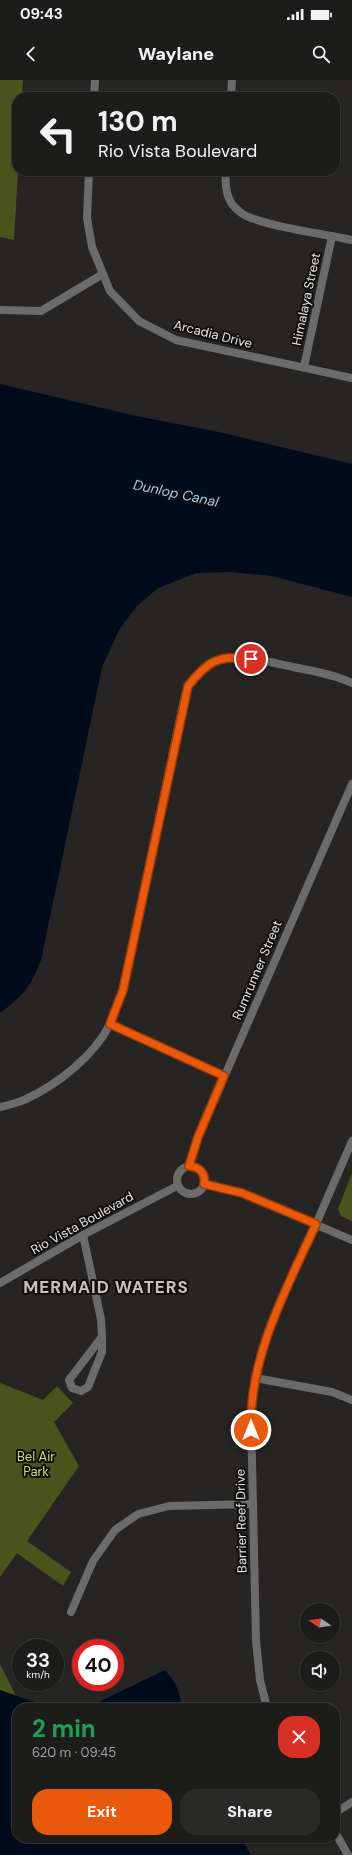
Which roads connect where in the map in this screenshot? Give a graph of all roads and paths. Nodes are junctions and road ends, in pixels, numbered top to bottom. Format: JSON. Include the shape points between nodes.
{"nodes":[{"id":1,"x":95,"y":80,"type":"edge"},
{"id":2,"x":232,"y":80,"type":"edge"},
{"id":3,"x":94,"y":92,"type":"edge"},
{"id":4,"x":231,"y":92,"type":"edge"},
{"id":5,"x":89,"y":176,"type":"edge"},
{"id":6,"x":226,"y":176,"type":"edge"},
{"id":7,"x":332,"y":236,"type":"junction"},
{"id":8,"x":352,"y":240,"type":"edge"},
{"id":9,"x":103,"y":274,"type":"junction"},
{"id":10,"x":0,"y":310,"type":"edge"},
{"id":11,"x":304,"y":367,"type":"junction"},
{"id":12,"x":352,"y":378,"type":"edge"},
{"id":13,"x":352,"y":683,"type":"edge"},
{"id":14,"x":352,"y":784,"type":"edge"},
{"id":15,"x":110,"y":1024,"type":"junction"},
{"id":16,"x":224,"y":1076,"type":"junction"},
{"id":17,"x":0,"y":1107,"type":"edge"},
{"id":18,"x":352,"y":1141,"type":"edge"},
{"id":19,"x":189,"y":1166,"type":"junction"},
{"id":20,"x":204,"y":1184,"type":"junction"},
{"id":21,"x":177,"y":1186,"type":"junction"},
{"id":22,"x":316,"y":1224,"type":"junction"},
{"id":23,"x":83,"y":1235,"type":"junction"},
{"id":24,"x":352,"y":1240,"type":"edge"},
{"id":25,"x":0,"y":1283,"type":"edge"},
{"id":26,"x":102,"y":1337,"type":"junction"},
{"id":27,"x":255,"y":1378,"type":"junction"},
{"id":28,"x":352,"y":1400,"type":"edge"},
{"id":29,"x":253,"y":1504,"type":"junction"},
{"id":30,"x":71,"y":1612,"type":"dead end"},
{"id":31,"x":266,"y":1703,"type":"edge"},
{"id":32,"x":352,"y":1802,"type":"edge"},
{"id":33,"x":340,"y":1810,"type":"edge"},
{"id":34,"x":340,"y":1841,"type":"edge"},
{"id":35,"x":348,"y":1855,"type":"edge"}],
"edges":[{"from":1,"to":3,"type":"street"},
{"from":2,"to":4,"type":"street"},
{"from":5,"to":9,"type":"street","name":"Arcadia Drive","via":[[87,218],[92,247]]},
{"from":6,"to":7,"type":"street","via":[[228,196],[232,204],[245,215]]},
{"from":7,"to":8,"type":"street"},
{"from":7,"to":11,"type":"street","name":"Himalaya Street"},
{"from":9,"to":10,"type":"street","via":[[41,311]]},
{"from":9,"to":11,"type":"street","name":"Arcadia Drive","via":[[110,291],[139,321],[176,340]]},
{"from":11,"to":12,"type":"street","name":"Arcadia Drive"},
{"from":13,"to":15,"type":"street","via":[[333,676],[240,657],[218,659],[202,669],[188,686],[123,990]]},
{"from":14,"to":16,"type":"street","name":"Rumrunner Street"},
{"from":15,"to":16,"type":"street"},
{"from":15,"to":17,"type":"street","via":[[79,1063],[51,1086],[25,1100]]},
{"from":16,"to":19,"type":"street","name":"Rumrunner Street","via":[[198,1137]]},
{"from":18,"to":22,"type":"street","name":"Barrier Reef Drive"},
{"from":19,"to":20,"type":"street","via":[[202,1172]]},
{"from":19,"to":21,"type":"street","via":[[179,1172]]},
{"from":20,"to":21,"type":"street","via":[[199,1192],[189,1195]]},
{"from":20,"to":22,"type":"street","via":[[242,1193]]},
{"from":21,"to":23,"type":"street","name":"Rio Vista Boulevard"},
{"from":22,"to":24,"type":"street"},
{"from":22,"to":27,"type":"street","name":"Barrier Reef Drive","via":[[267,1334]]},
{"from":23,"to":25,"type":"street","name":"Rio Vista Boulevard"},
{"from":23,"to":26,"type":"street","via":[[101,1319]]},
{"from":26,"to":26,"type":"street","via":[[102,1352],[88,1388],[72,1388],[69,1380]]},
{"from":27,"to":28,"type":"street","via":[[332,1392]]},
{"from":27,"to":29,"type":"street","name":"Barrier Reef Drive","via":[[251,1415]]},
{"from":29,"to":30,"type":"street","via":[[169,1506],[138,1514],[115,1530],[93,1561]]},
{"from":29,"to":31,"type":"street","name":"Barrier Reef Drive","via":[[256,1641],[260,1680]]},
{"from":32,"to":33,"type":"street"},
{"from":34,"to":35,"type":"street"}]}
